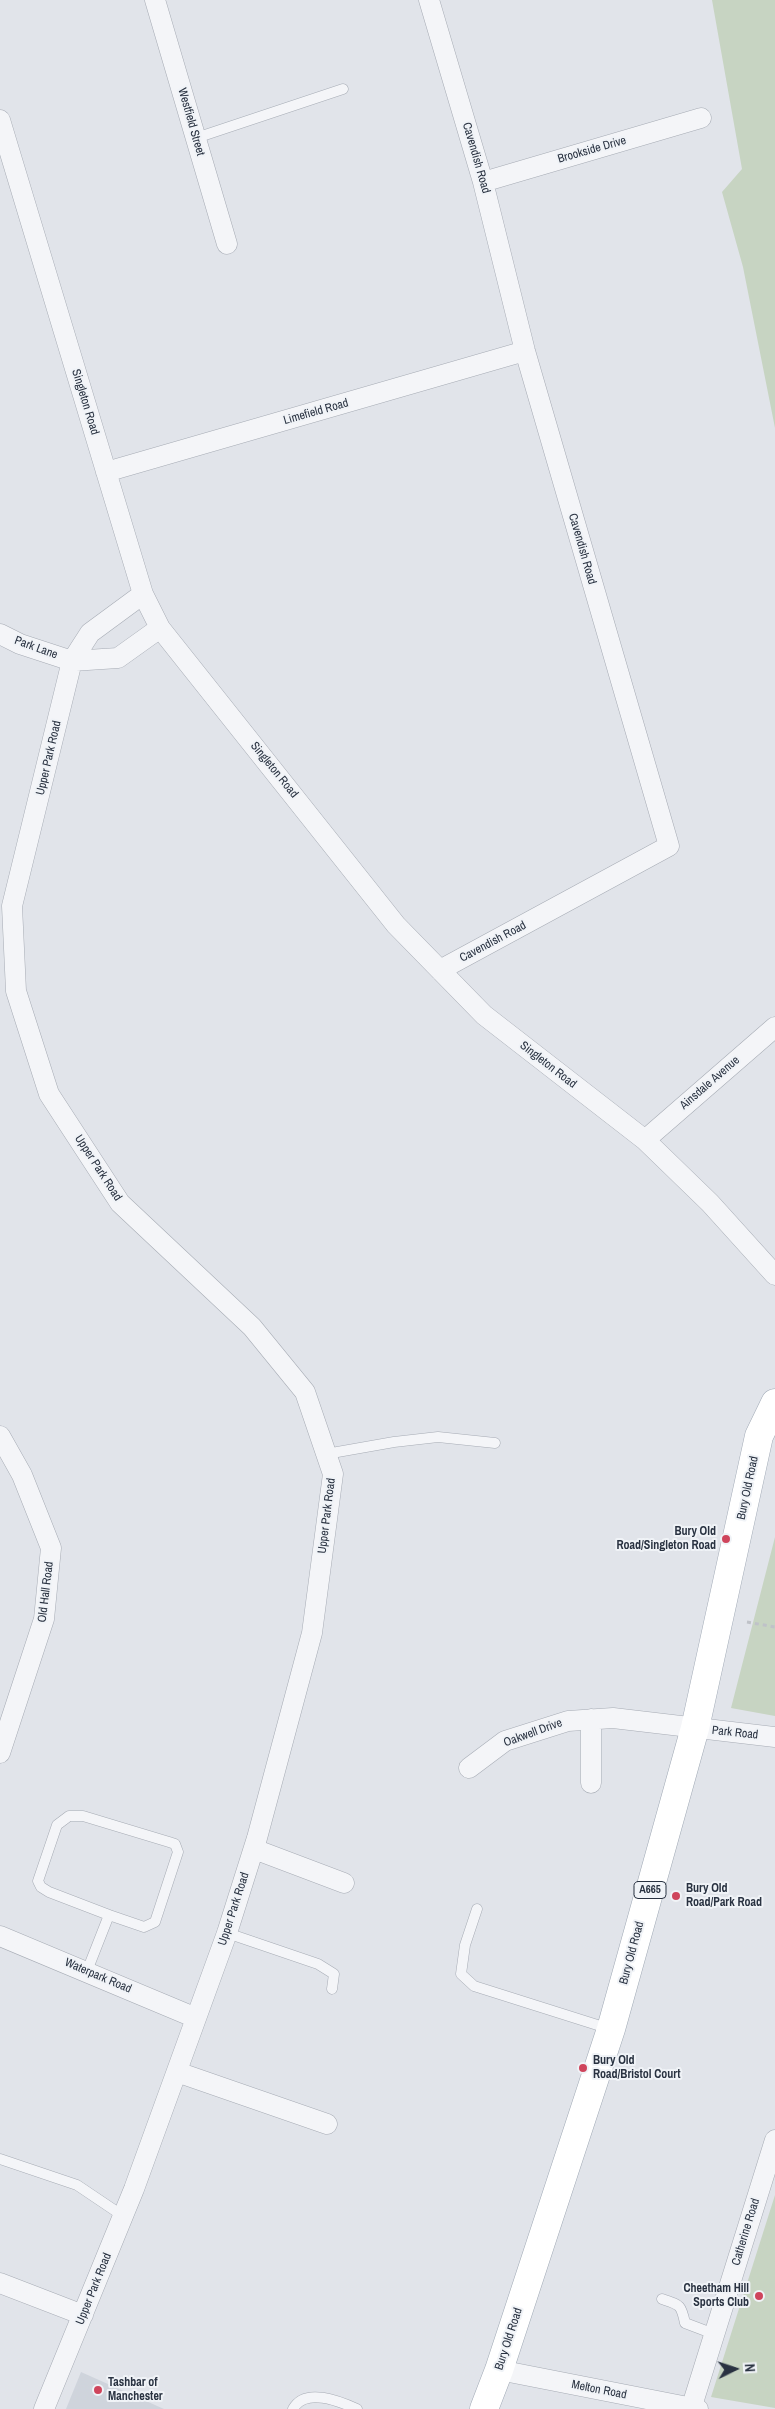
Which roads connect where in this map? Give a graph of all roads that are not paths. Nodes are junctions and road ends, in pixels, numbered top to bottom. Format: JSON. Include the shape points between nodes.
{"nodes":[{"id":1,"x":155,"y":0,"type":"edge"},
{"id":2,"x":428,"y":0,"type":"edge"},
{"id":3,"x":343,"y":89,"type":"dead end"},
{"id":4,"x":701,"y":118,"type":"dead end"},
{"id":5,"x":0,"y":120,"type":"edge"},
{"id":6,"x":196,"y":138,"type":"junction"},
{"id":7,"x":483,"y":182,"type":"junction"},
{"id":8,"x":227,"y":244,"type":"dead end"},
{"id":9,"x":525,"y":351,"type":"junction"},
{"id":10,"x":106,"y":472,"type":"junction"},
{"id":11,"x":143,"y":594,"type":"junction"},
{"id":12,"x":160,"y":628,"type":"junction"},
{"id":13,"x":0,"y":634,"type":"edge"},
{"id":14,"x":72,"y":661,"type":"junction"},
{"id":15,"x":440,"y":970,"type":"junction"},
{"id":16,"x":775,"y":1027,"type":"edge"},
{"id":17,"x":645,"y":1140,"type":"junction"},
{"id":18,"x":775,"y":1275,"type":"edge"},
{"id":19,"x":775,"y":1404,"type":"edge"},
{"id":20,"x":0,"y":1436,"type":"edge"},
{"id":21,"x":495,"y":1443,"type":"dead end"},
{"id":22,"x":326,"y":1454,"type":"junction"},
{"id":23,"x":591,"y":1719,"type":"junction"},
{"id":24,"x":694,"y":1728,"type":"junction"},
{"id":25,"x":775,"y":1737,"type":"edge"},
{"id":26,"x":0,"y":1753,"type":"edge"},
{"id":27,"x":469,"y":1768,"type":"dead end"},
{"id":28,"x":591,"y":1783,"type":"dead end"},
{"id":29,"x":254,"y":1849,"type":"junction"},
{"id":30,"x":344,"y":1883,"type":"dead end"},
{"id":31,"x":477,"y":1909,"type":"dead end"},
{"id":32,"x":109,"y":1915,"type":"junction"},
{"id":33,"x":227,"y":1933,"type":"junction"},
{"id":34,"x":0,"y":1936,"type":"edge"},
{"id":35,"x":87,"y":1971,"type":"junction"},
{"id":36,"x":332,"y":1989,"type":"dead end"},
{"id":37,"x":196,"y":2018,"type":"junction"},
{"id":38,"x":611,"y":2029,"type":"junction"},
{"id":39,"x":177,"y":2072,"type":"junction"},
{"id":40,"x":327,"y":2124,"type":"dead end"},
{"id":41,"x":775,"y":2140,"type":"edge"},
{"id":42,"x":0,"y":2159,"type":"edge"},
{"id":43,"x":124,"y":2216,"type":"junction"},
{"id":44,"x":0,"y":2283,"type":"edge"},
{"id":45,"x":662,"y":2299,"type":"dead end"},
{"id":46,"x":84,"y":2315,"type":"junction"},
{"id":47,"x":714,"y":2334,"type":"junction"},
{"id":48,"x":500,"y":2370,"type":"junction"},
{"id":49,"x":44,"y":2409,"type":"edge"},
{"id":50,"x":293,"y":2409,"type":"edge"},
{"id":51,"x":358,"y":2409,"type":"edge"},
{"id":52,"x":484,"y":2409,"type":"edge"},
{"id":53,"x":693,"y":2409,"type":"edge"}],
"edges":[{"from":1,"to":6,"type":"street","name":"Westfield Street"},
{"from":2,"to":7,"type":"street","name":"Cavendish Road"},
{"from":3,"to":6,"type":"lane"},
{"from":4,"to":7,"type":"street","name":"Brookside Drive"},
{"from":5,"to":10,"type":"street","name":"Singleton Road"},
{"from":6,"to":8,"type":"street","name":"Westfield Street"},
{"from":7,"to":9,"type":"street","name":"Cavendish Road"},
{"from":9,"to":10,"type":"street","name":"Limefield Road"},
{"from":9,"to":15,"type":"street","name":"Cavendish Road","via":[[669,846]]},
{"from":10,"to":11,"type":"street","name":"Singleton Road"},
{"from":11,"to":12,"type":"street","name":"Singleton Road"},
{"from":11,"to":14,"type":"street","name":"Upper Park Road","via":[[90,633]]},
{"from":12,"to":14,"type":"street","via":[[118,658]]},
{"from":12,"to":15,"type":"street","name":"Singleton Road","via":[[396,925]]},
{"from":13,"to":14,"type":"street","name":"Park Lane"},
{"from":14,"to":22,"type":"street","name":"Upper Park Road","via":[[12,906],[16,991],[50,1094],[120,1203],[252,1327],[305,1392]]},
{"from":15,"to":17,"type":"street","name":"Singleton Road","via":[[484,1015]]},
{"from":16,"to":17,"type":"street","name":"Ainsdale Avenue"},
{"from":17,"to":18,"type":"street","name":"Singleton Road","via":[[710,1203]]},
{"from":19,"to":24,"type":"main road","name":"Bury Old Road","number":"A665","via":[[759,1436]]},
{"from":20,"to":26,"type":"street","name":"Old Hall Road","via":[[22,1475],[51,1548],[44,1620]]},
{"from":21,"to":22,"type":"lane","via":[[438,1437]]},
{"from":22,"to":29,"type":"street","name":"Upper Park Road","via":[[333,1474],[312,1633]]},
{"from":23,"to":24,"type":"street","name":"Oakwell Drive","via":[[613,1718]]},
{"from":23,"to":27,"type":"street","name":"Oakwell Drive","via":[[568,1721],[505,1741]]},
{"from":23,"to":28,"type":"street"},
{"from":24,"to":25,"type":"street","name":"Park Road"},
{"from":24,"to":38,"type":"main road","name":"Bury Old Road","number":"A665"},
{"from":29,"to":30,"type":"street"},
{"from":29,"to":33,"type":"street","name":"Upper Park Road"},
{"from":31,"to":38,"type":"lane","via":[[465,1945],[461,1974],[474,1986]]},
{"from":32,"to":32,"type":"lane","via":[[144,1927],[152,1924],[177,1858],[177,1847],[83,1816],[68,1816],[57,1825],[38,1881],[48,1892]]},
{"from":32,"to":35,"type":"lane"},
{"from":33,"to":36,"type":"lane","via":[[318,1964],[334,1974]]},
{"from":33,"to":37,"type":"street","name":"Upper Park Road"},
{"from":34,"to":35,"type":"street","name":"Waterpark Road"},
{"from":35,"to":37,"type":"street","name":"Waterpark Road"},
{"from":37,"to":39,"type":"street","name":"Upper Park Road"},
{"from":38,"to":48,"type":"main road","name":"Bury Old Road","number":"A665"},
{"from":39,"to":40,"type":"street"},
{"from":39,"to":43,"type":"street","name":"Upper Park Road"},
{"from":41,"to":47,"type":"street","name":"Catherine Road"},
{"from":42,"to":43,"type":"lane","via":[[77,2185]]},
{"from":43,"to":46,"type":"street","name":"Upper Park Road"},
{"from":44,"to":46,"type":"street"},
{"from":45,"to":47,"type":"lane","via":[[683,2309],[685,2323],[689,2326]]},
{"from":46,"to":49,"type":"street","name":"Upper Park Road"},
{"from":47,"to":53,"type":"street","name":"Catherine Road"},
{"from":48,"to":52,"type":"main road","name":"Bury Old Road","number":"A665"},
{"from":48,"to":53,"type":"street","name":"Melton Road"},
{"from":50,"to":51,"type":"lane","via":[[297,2402],[309,2397],[342,2402]]}]}
